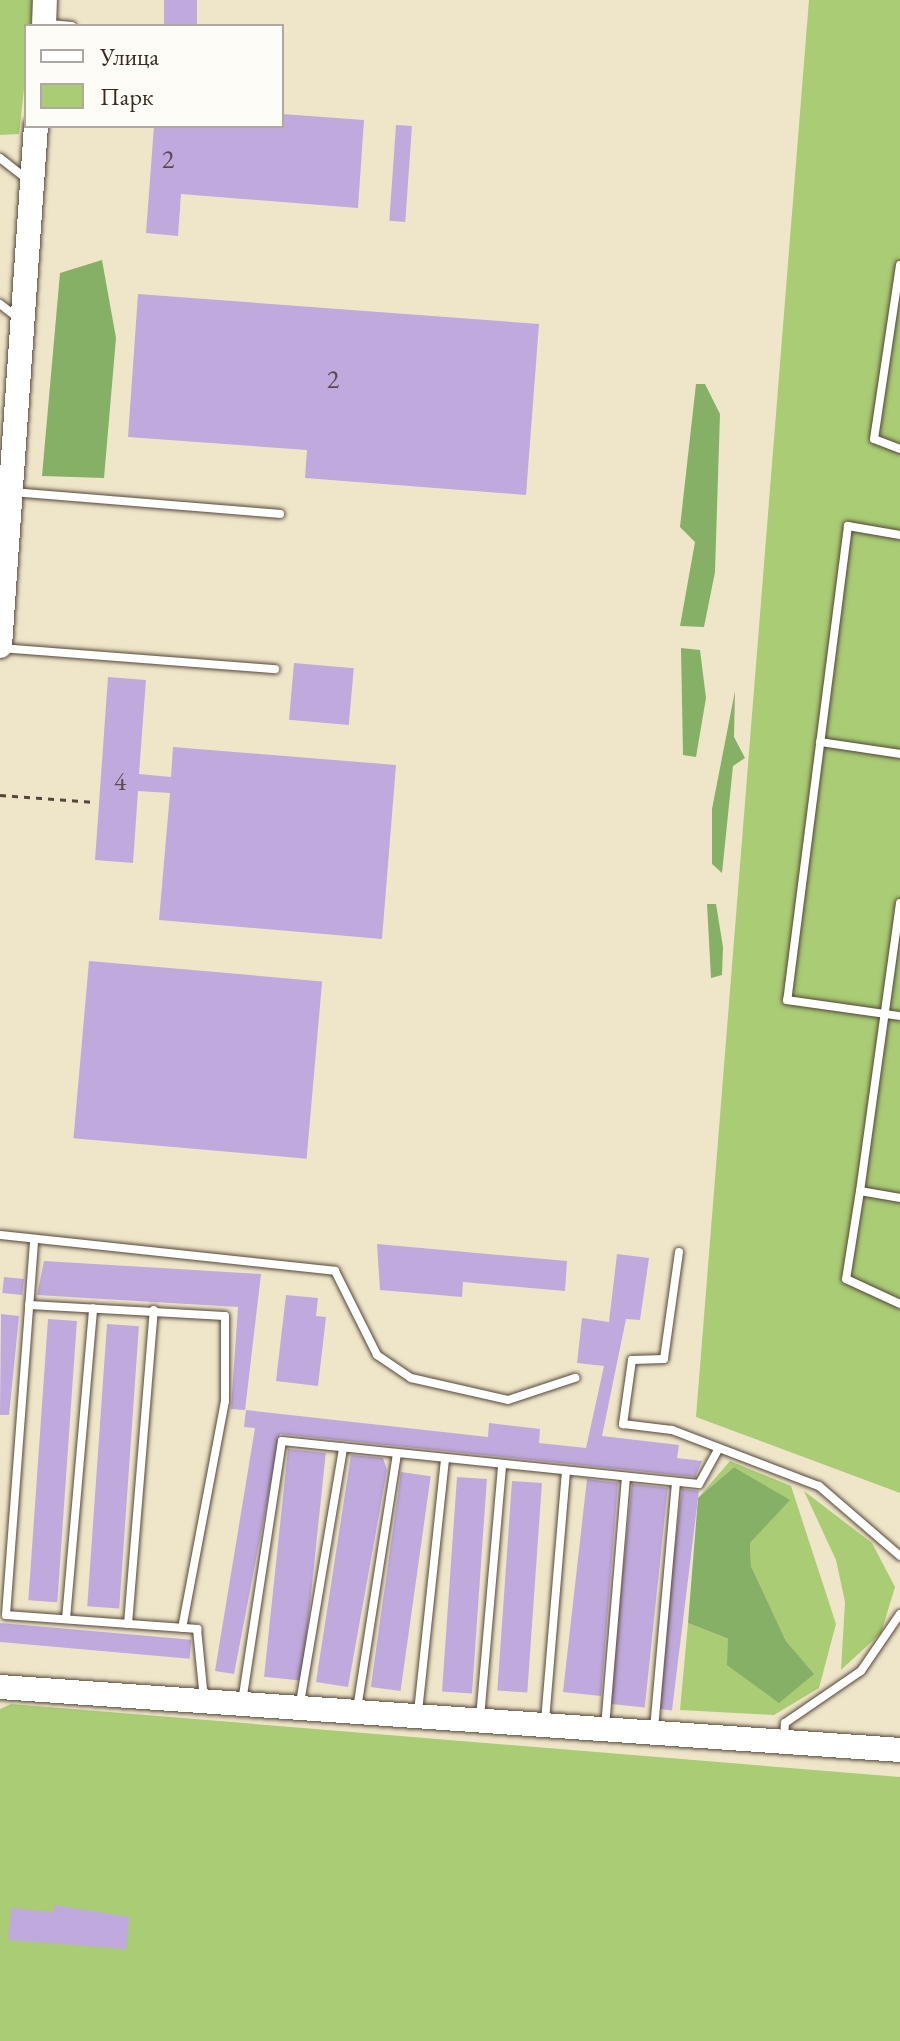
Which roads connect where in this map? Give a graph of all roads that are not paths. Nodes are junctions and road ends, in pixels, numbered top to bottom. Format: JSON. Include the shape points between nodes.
{"nodes":[{"id":1,"x":44,"y":17,"type":"edge"},
{"id":2,"x":66,"y":24,"type":"edge"},
{"id":3,"x":36,"y":128,"type":"edge"},
{"id":4,"x":0,"y":158,"type":"edge"},
{"id":5,"x":32,"y":184,"type":"junction"},
{"id":6,"x":900,"y":265,"type":"edge"},
{"id":7,"x":0,"y":304,"type":"edge"},
{"id":8,"x":896,"y":312,"type":"edge"},
{"id":9,"x":10,"y":314,"type":"edge"},
{"id":10,"x":8,"y":414,"type":"edge"},
{"id":11,"x":900,"y":449,"type":"edge"},
{"id":12,"x":13,"y":492,"type":"junction"},
{"id":13,"x":280,"y":514,"type":"dead end"},
{"id":14,"x":900,"y":535,"type":"edge"},
{"id":15,"x":0,"y":647,"type":"edge"},
{"id":16,"x":275,"y":669,"type":"dead end"},
{"id":17,"x":820,"y":742,"type":"junction"},
{"id":18,"x":900,"y":754,"type":"edge"},
{"id":19,"x":900,"y":903,"type":"edge"},
{"id":20,"x":885,"y":1014,"type":"junction"},
{"id":21,"x":900,"y":1016,"type":"edge"},
{"id":22,"x":860,"y":1191,"type":"junction"},
{"id":23,"x":900,"y":1198,"type":"edge"},
{"id":24,"x":0,"y":1235,"type":"edge"},
{"id":25,"x":34,"y":1242,"type":"junction"},
{"id":26,"x":679,"y":1252,"type":"dead end"},
{"id":27,"x":900,"y":1304,"type":"edge"},
{"id":28,"x":29,"y":1305,"type":"junction"},
{"id":29,"x":93,"y":1308,"type":"junction"},
{"id":30,"x":154,"y":1310,"type":"junction"},
{"id":31,"x":575,"y":1378,"type":"dead end"},
{"id":32,"x":343,"y":1448,"type":"junction"},
{"id":33,"x":719,"y":1448,"type":"junction"},
{"id":34,"x":397,"y":1453,"type":"junction"},
{"id":35,"x":445,"y":1458,"type":"junction"},
{"id":36,"x":502,"y":1464,"type":"junction"},
{"id":37,"x":566,"y":1471,"type":"junction"},
{"id":38,"x":626,"y":1477,"type":"junction"},
{"id":39,"x":676,"y":1482,"type":"junction"},
{"id":40,"x":900,"y":1556,"type":"edge"},
{"id":41,"x":900,"y":1614,"type":"edge"},
{"id":42,"x":66,"y":1619,"type":"junction"},
{"id":43,"x":128,"y":1624,"type":"junction"},
{"id":44,"x":182,"y":1628,"type":"junction"},
{"id":45,"x":0,"y":1687,"type":"edge"},
{"id":46,"x":204,"y":1700,"type":"junction"},
{"id":47,"x":242,"y":1703,"type":"junction"},
{"id":48,"x":299,"y":1707,"type":"junction"},
{"id":49,"x":357,"y":1711,"type":"junction"},
{"id":50,"x":418,"y":1714,"type":"junction"},
{"id":51,"x":480,"y":1719,"type":"junction"},
{"id":52,"x":545,"y":1723,"type":"junction"},
{"id":53,"x":605,"y":1727,"type":"junction"},
{"id":54,"x":654,"y":1730,"type":"junction"},
{"id":55,"x":784,"y":1741,"type":"junction"},
{"id":56,"x":900,"y":1750,"type":"edge"}],
"edges":[{"from":1,"to":2,"type":"lane"},
{"from":3,"to":5,"type":"main road"},
{"from":4,"to":5,"type":"lane"},
{"from":5,"to":9,"type":"main road"},
{"from":6,"to":8,"type":"lane"},
{"from":7,"to":9,"type":"lane"},
{"from":8,"to":11,"type":"lane","via":[[874,439]]},
{"from":9,"to":10,"type":"main road"},
{"from":10,"to":12,"type":"main road"},
{"from":12,"to":13,"type":"lane"},
{"from":12,"to":15,"type":"main road"},
{"from":14,"to":17,"type":"lane","via":[[848,526]]},
{"from":15,"to":16,"type":"lane"},
{"from":17,"to":18,"type":"lane"},
{"from":17,"to":20,"type":"lane","via":[[787,1000]]},
{"from":19,"to":20,"type":"lane"},
{"from":20,"to":21,"type":"lane"},
{"from":20,"to":22,"type":"lane"},
{"from":22,"to":23,"type":"lane"},
{"from":22,"to":27,"type":"lane","via":[[846,1279]]},
{"from":24,"to":25,"type":"lane"},
{"from":25,"to":28,"type":"lane"},
{"from":25,"to":31,"type":"lane","via":[[335,1271],[377,1355],[411,1378],[508,1400]]},
{"from":26,"to":33,"type":"lane","via":[[664,1359],[632,1360],[623,1424],[672,1430]]},
{"from":28,"to":29,"type":"lane"},
{"from":28,"to":42,"type":"lane","via":[[6,1615]]},
{"from":29,"to":30,"type":"lane"},
{"from":29,"to":42,"type":"lane"},
{"from":30,"to":43,"type":"lane"},
{"from":30,"to":44,"type":"lane","via":[[225,1316],[225,1401]]},
{"from":32,"to":34,"type":"lane"},
{"from":32,"to":47,"type":"lane","via":[[282,1441]]},
{"from":32,"to":48,"type":"lane"},
{"from":33,"to":39,"type":"lane","via":[[699,1484]]},
{"from":33,"to":40,"type":"lane","via":[[819,1486]]},
{"from":34,"to":35,"type":"lane"},
{"from":34,"to":49,"type":"lane"},
{"from":35,"to":36,"type":"lane"},
{"from":35,"to":50,"type":"lane"},
{"from":36,"to":37,"type":"lane"},
{"from":36,"to":51,"type":"lane"},
{"from":37,"to":38,"type":"lane"},
{"from":37,"to":52,"type":"lane"},
{"from":38,"to":39,"type":"lane"},
{"from":38,"to":53,"type":"lane"},
{"from":39,"to":54,"type":"lane"},
{"from":41,"to":55,"type":"lane","via":[[861,1671],[785,1723]]},
{"from":42,"to":43,"type":"lane"},
{"from":43,"to":44,"type":"lane"},
{"from":44,"to":46,"type":"lane","via":[[197,1629]]},
{"from":45,"to":46,"type":"main road"},
{"from":46,"to":47,"type":"main road"},
{"from":47,"to":48,"type":"main road"},
{"from":48,"to":49,"type":"main road"},
{"from":49,"to":50,"type":"main road"},
{"from":50,"to":51,"type":"main road"},
{"from":51,"to":52,"type":"main road"},
{"from":52,"to":53,"type":"main road"},
{"from":53,"to":54,"type":"main road"},
{"from":54,"to":55,"type":"main road"},
{"from":55,"to":56,"type":"main road"}]}
